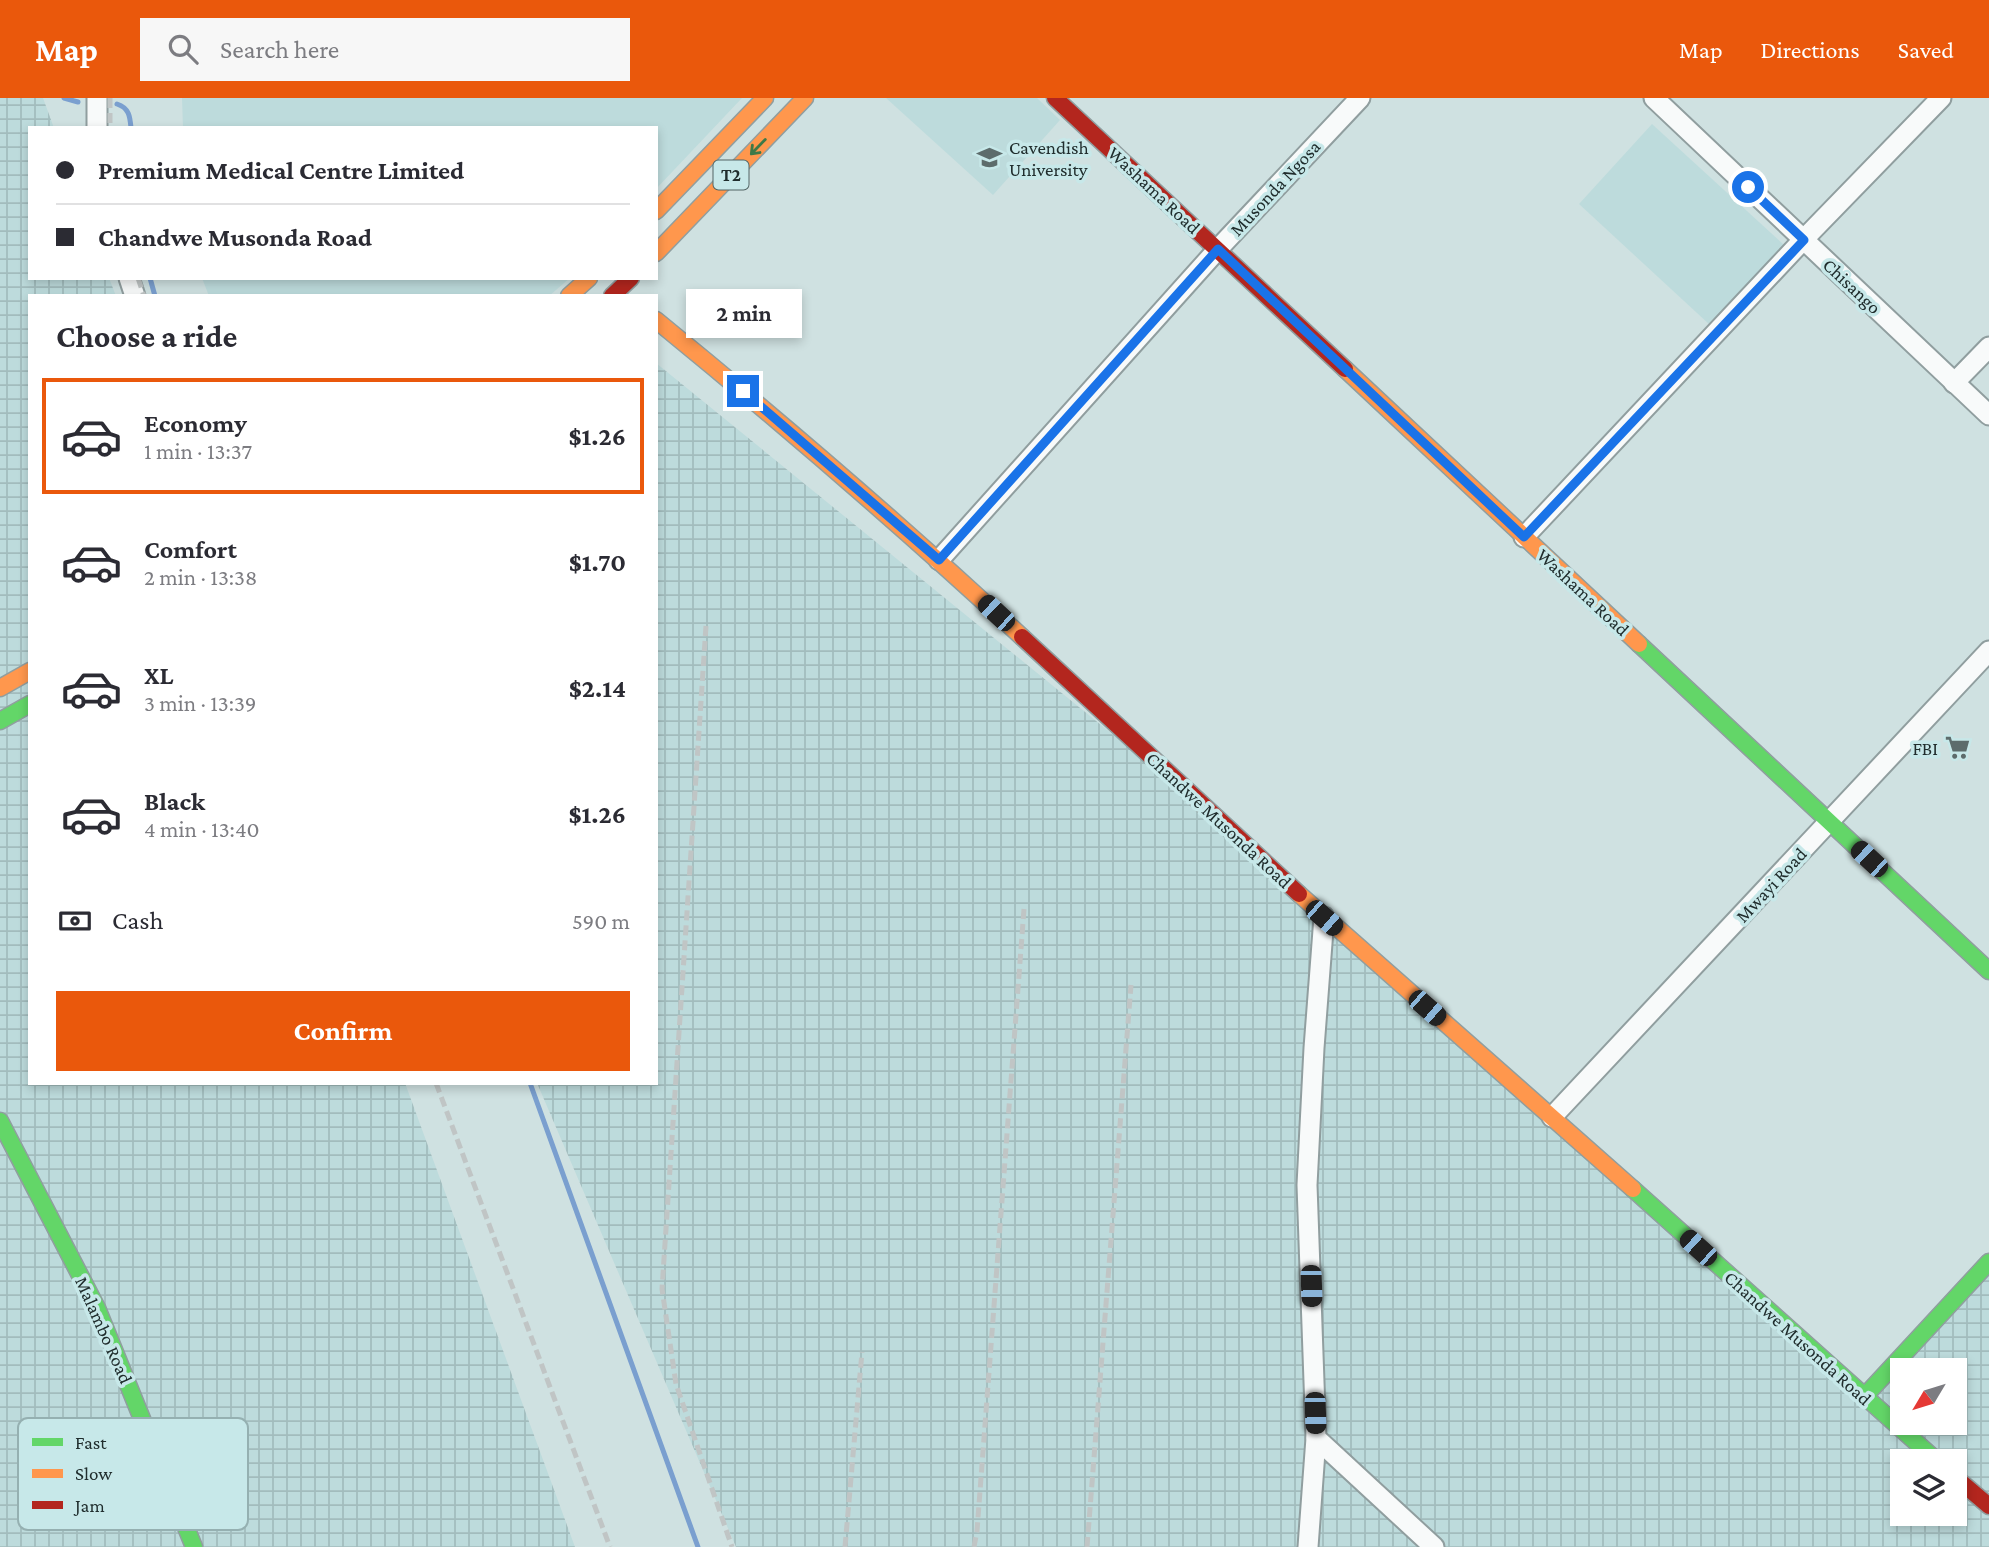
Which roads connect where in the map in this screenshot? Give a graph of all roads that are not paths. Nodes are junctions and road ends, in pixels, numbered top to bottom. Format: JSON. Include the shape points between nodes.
{"nodes":[{"id":1,"x":97,"y":98,"type":"edge"},
{"id":2,"x":765,"y":98,"type":"edge"},
{"id":3,"x":805,"y":98,"type":"edge"},
{"id":4,"x":1055,"y":98,"type":"edge"},
{"id":5,"x":1360,"y":98,"type":"edge"},
{"id":6,"x":1654,"y":98,"type":"edge"},
{"id":7,"x":1941,"y":98,"type":"edge"},
{"id":8,"x":97,"y":126,"type":"edge"},
{"id":9,"x":658,"y":209,"type":"edge"},
{"id":10,"x":1804,"y":240,"type":"junction"},
{"id":11,"x":1218,"y":249,"type":"junction"},
{"id":12,"x":658,"y":251,"type":"edge"},
{"id":13,"x":587,"y":280,"type":"edge"},
{"id":14,"x":571,"y":294,"type":"edge"},
{"id":15,"x":658,"y":322,"type":"edge"},
{"id":16,"x":1989,"y":347,"type":"edge"},
{"id":17,"x":1954,"y":383,"type":"junction"},
{"id":18,"x":1989,"y":415,"type":"edge"},
{"id":19,"x":1524,"y":537,"type":"junction"},
{"id":20,"x":939,"y":560,"type":"junction"},
{"id":21,"x":1989,"y":651,"type":"edge"},
{"id":22,"x":28,"y":672,"type":"edge"},
{"id":23,"x":0,"y":688,"type":"edge"},
{"id":24,"x":28,"y":705,"type":"edge"},
{"id":25,"x":0,"y":721,"type":"edge"},
{"id":26,"x":1829,"y":822,"type":"junction"},
{"id":27,"x":1324,"y":918,"type":"junction"},
{"id":28,"x":1989,"y":971,"type":"edge"},
{"id":29,"x":1552,"y":1117,"type":"junction"},
{"id":30,"x":0,"y":1121,"type":"edge"},
{"id":31,"x":1989,"y":1262,"type":"edge"},
{"id":32,"x":1864,"y":1397,"type":"junction"},
{"id":33,"x":142,"y":1418,"type":"edge"},
{"id":34,"x":1316,"y":1438,"type":"junction"},
{"id":35,"x":1923,"y":1449,"type":"edge"},
{"id":36,"x":1967,"y":1487,"type":"edge"},
{"id":37,"x":1989,"y":1506,"type":"edge"},
{"id":38,"x":187,"y":1530,"type":"edge"},
{"id":39,"x":194,"y":1547,"type":"edge"},
{"id":40,"x":1308,"y":1547,"type":"edge"},
{"id":41,"x":1434,"y":1547,"type":"edge"}],
"edges":[{"from":1,"to":8,"type":"street"},
{"from":2,"to":9,"type":"street","number":"T2"},
{"from":3,"to":12,"type":"street","number":"T2","one_way":true},
{"from":4,"to":11,"type":"street","name":"Washama Road"},
{"from":5,"to":11,"type":"street","name":"Musonda Ngosa"},
{"from":6,"to":10,"type":"street","name":"Chisango"},
{"from":7,"to":10,"type":"street"},
{"from":10,"to":17,"type":"street","name":"Chisango"},
{"from":10,"to":19,"type":"street"},
{"from":11,"to":19,"type":"street","name":"Washama Road"},
{"from":11,"to":20,"type":"street","name":"Musonda Ngosa"},
{"from":13,"to":14,"type":"street"},
{"from":15,"to":20,"type":"street","name":"Chandwe Musonda Road"},
{"from":16,"to":17,"type":"street"},
{"from":17,"to":18,"type":"street","name":"Chisango"},
{"from":19,"to":26,"type":"street","name":"Washama Road"},
{"from":20,"to":27,"type":"street","name":"Chandwe Musonda Road"},
{"from":21,"to":26,"type":"street","name":"Mwayi Road"},
{"from":22,"to":23,"type":"street"},
{"from":24,"to":25,"type":"street"},
{"from":26,"to":28,"type":"street","name":"Washama Road"},
{"from":26,"to":29,"type":"street","name":"Mwayi Road"},
{"from":27,"to":29,"type":"street","name":"Chandwe Musonda Road"},
{"from":27,"to":34,"type":"street","via":[[1307,1185]]},
{"from":29,"to":32,"type":"street","name":"Chandwe Musonda Road"},
{"from":30,"to":33,"type":"street","name":"Malambo Road","via":[[97,1308]]},
{"from":31,"to":32,"type":"street"},
{"from":32,"to":35,"type":"street","name":"Chandwe Musonda Road"},
{"from":34,"to":40,"type":"street"},
{"from":34,"to":41,"type":"street"},
{"from":36,"to":37,"type":"street"},
{"from":38,"to":39,"type":"street","name":"Malambo Road"}]}
